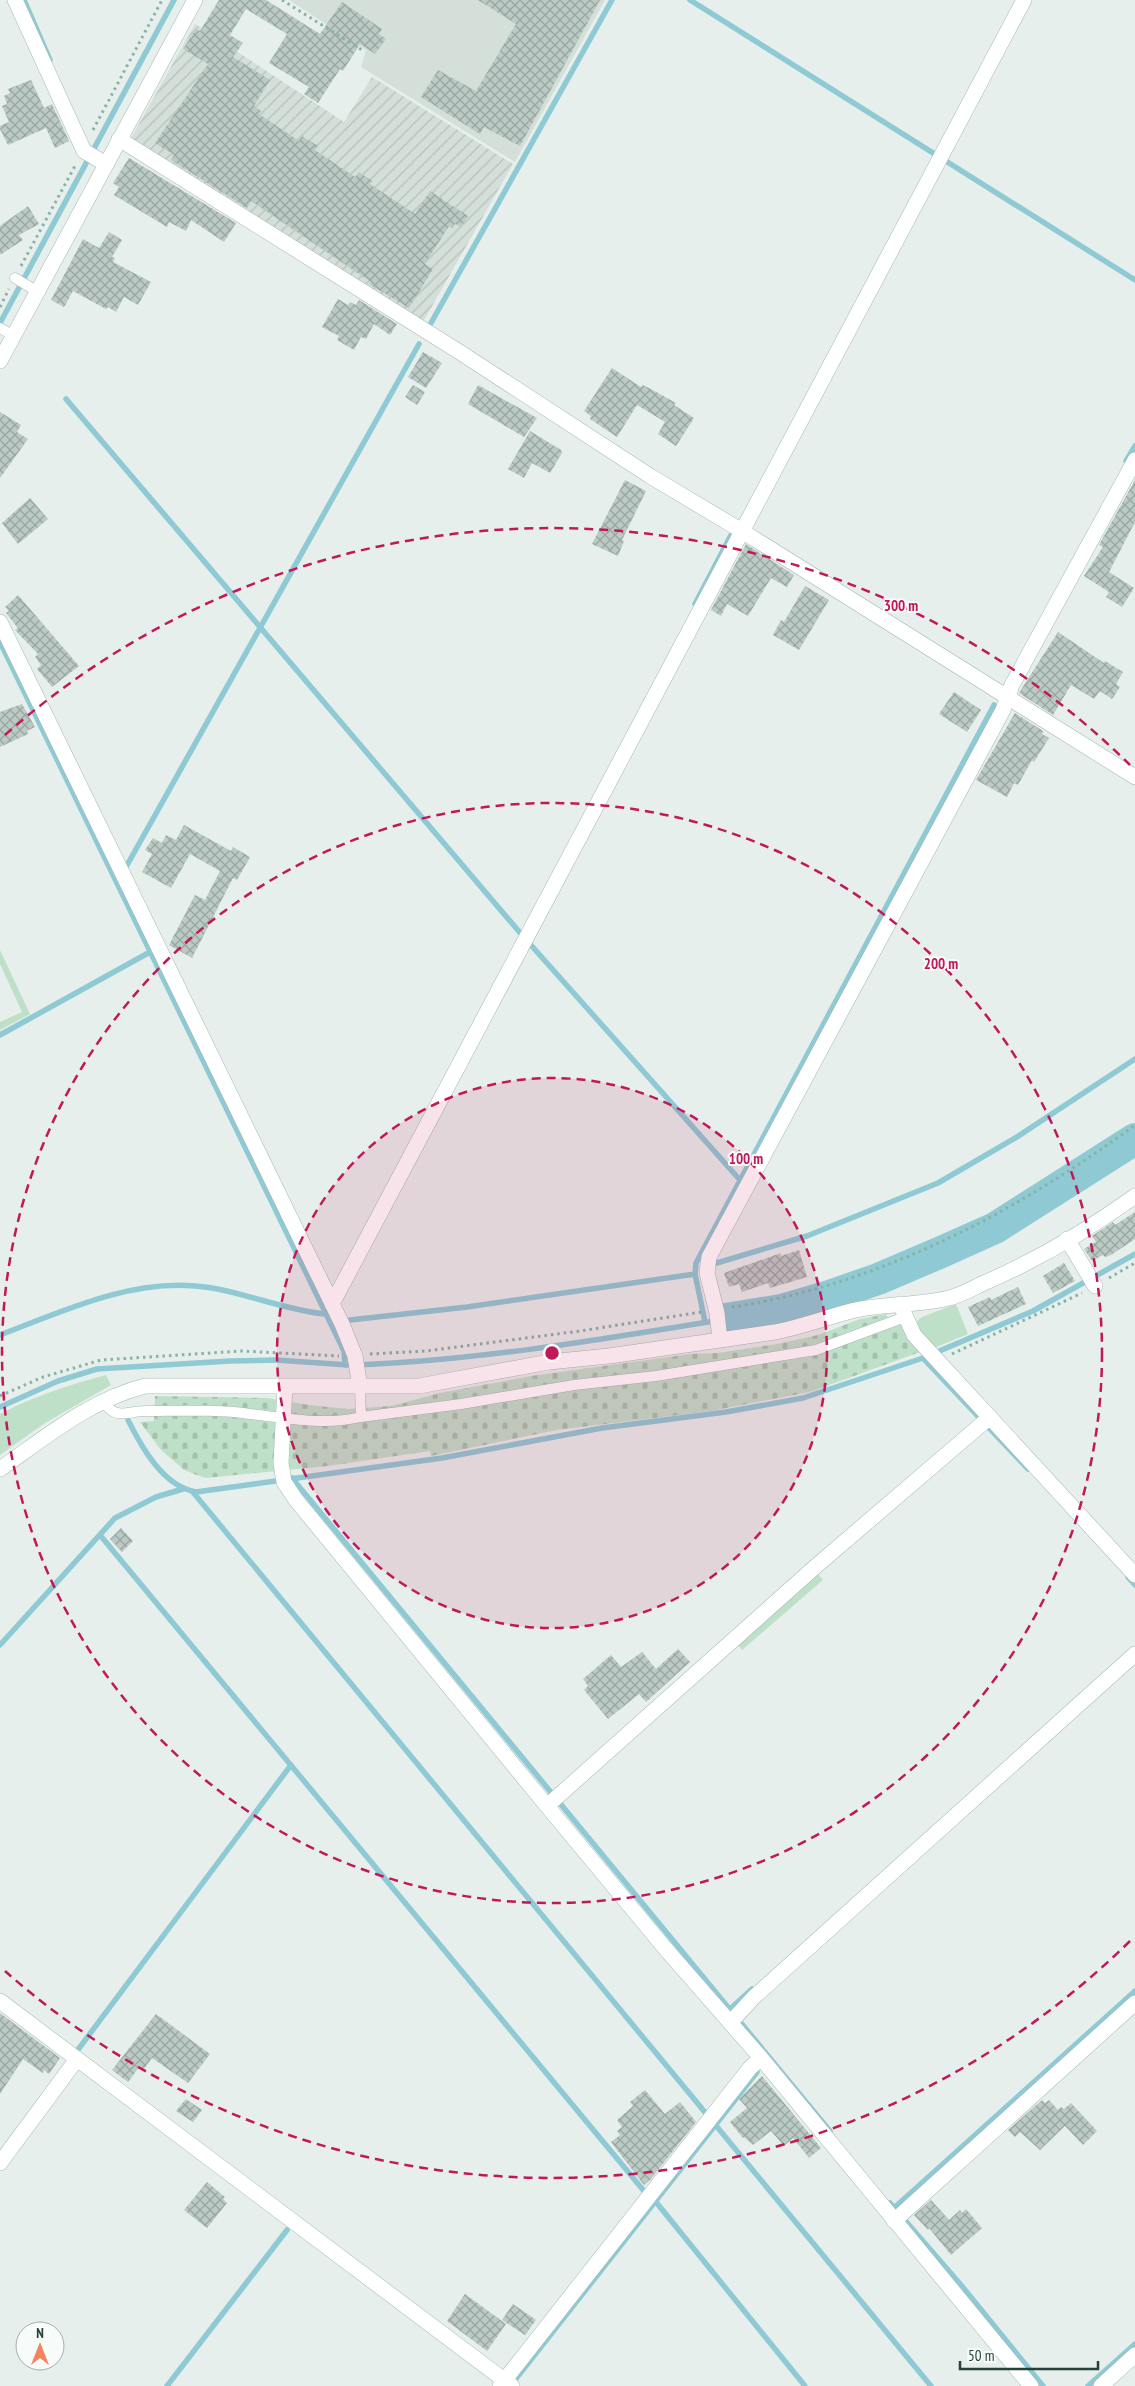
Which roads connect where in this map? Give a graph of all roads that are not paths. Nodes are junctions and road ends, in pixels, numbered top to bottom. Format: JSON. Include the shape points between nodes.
{"nodes":[{"id":1,"x":15,"y":0,"type":"edge"},
{"id":2,"x":195,"y":0,"type":"edge"},
{"id":3,"x":1024,"y":0,"type":"edge"},
{"id":4,"x":119,"y":139,"type":"junction"},
{"id":5,"x":91,"y":155,"type":"junction"},
{"id":6,"x":16,"y":279,"type":"road end"},
{"id":7,"x":34,"y":289,"type":"junction"},
{"id":8,"x":7,"y":332,"type":"edge"},
{"id":9,"x":0,"y":361,"type":"edge"},
{"id":10,"x":1135,"y":460,"type":"edge"},
{"id":11,"x":742,"y":530,"type":"junction"},
{"id":12,"x":0,"y":622,"type":"edge"},
{"id":13,"x":1008,"y":697,"type":"junction"},
{"id":14,"x":1135,"y":777,"type":"edge"},
{"id":15,"x":1135,"y":1196,"type":"edge"},
{"id":16,"x":1067,"y":1239,"type":"junction"},
{"id":17,"x":1092,"y":1282,"type":"road end"},
{"id":18,"x":332,"y":1304,"type":"junction"},
{"id":19,"x":902,"y":1311,"type":"junction"},
{"id":20,"x":718,"y":1322,"type":"junction"},
{"id":21,"x":360,"y":1381,"type":"junction"},
{"id":22,"x":285,"y":1386,"type":"junction"},
{"id":23,"x":103,"y":1400,"type":"junction"},
{"id":24,"x":360,"y":1417,"type":"junction"},
{"id":25,"x":284,"y":1420,"type":"junction"},
{"id":26,"x":985,"y":1420,"type":"junction"},
{"id":27,"x":0,"y":1468,"type":"edge"},
{"id":28,"x":1135,"y":1575,"type":"edge"},
{"id":29,"x":1135,"y":1654,"type":"edge"},
{"id":30,"x":552,"y":1800,"type":"junction"},
{"id":31,"x":0,"y":2001,"type":"edge"},
{"id":32,"x":1135,"y":2003,"type":"edge"},
{"id":33,"x":735,"y":2018,"type":"junction"},
{"id":34,"x":761,"y":2058,"type":"junction"},
{"id":35,"x":77,"y":2059,"type":"junction"},
{"id":36,"x":0,"y":2163,"type":"edge"},
{"id":37,"x":899,"y":2216,"type":"junction"},
{"id":38,"x":1135,"y":2355,"type":"edge"},
{"id":39,"x":506,"y":2384,"type":"edge"},
{"id":40,"x":1031,"y":2386,"type":"edge"},
{"id":41,"x":1101,"y":2386,"type":"edge"}],
"edges":[{"from":1,"to":5,"type":"street"},
{"from":2,"to":4,"type":"street"},
{"from":3,"to":11,"type":"street"},
{"from":4,"to":5,"type":"street"},
{"from":4,"to":11,"type":"street","via":[[450,346],[650,476]]},
{"from":5,"to":7,"type":"street"},
{"from":6,"to":7,"type":"lane"},
{"from":7,"to":8,"type":"street"},
{"from":8,"to":9,"type":"street"},
{"from":10,"to":13,"type":"street"},
{"from":11,"to":13,"type":"street"},
{"from":11,"to":18,"type":"street"},
{"from":12,"to":18,"type":"street"},
{"from":13,"to":14,"type":"street"},
{"from":13,"to":20,"type":"street","via":[[720,1236],[708,1266]]},
{"from":15,"to":16,"type":"street"},
{"from":16,"to":17,"type":"street"},
{"from":16,"to":19,"type":"street","via":[[1001,1276],[951,1297]]},
{"from":18,"to":21,"type":"street"},
{"from":19,"to":20,"type":"street","via":[[852,1311],[801,1327]]},
{"from":19,"to":24,"type":"lane","via":[[816,1350]]},
{"from":19,"to":26,"type":"street","via":[[914,1335]]},
{"from":20,"to":21,"type":"street","via":[[549,1362],[419,1386]]},
{"from":21,"to":22,"type":"street"},
{"from":21,"to":24,"type":"lane"},
{"from":22,"to":23,"type":"street","via":[[145,1386]]},
{"from":22,"to":25,"type":"street"},
{"from":23,"to":25,"type":"lane","via":[[109,1410],[117,1414],[223,1411]]},
{"from":23,"to":27,"type":"street"},
{"from":24,"to":25,"type":"lane","via":[[324,1423]]},
{"from":25,"to":30,"type":"street","via":[[283,1477]]},
{"from":26,"to":28,"type":"street"},
{"from":26,"to":30,"type":"street"},
{"from":29,"to":33,"type":"street","via":[[754,1997]]},
{"from":30,"to":33,"type":"street"},
{"from":31,"to":35,"type":"street"},
{"from":32,"to":37,"type":"street"},
{"from":33,"to":34,"type":"street"},
{"from":34,"to":37,"type":"street"},
{"from":34,"to":39,"type":"street","via":[[649,2197]]},
{"from":35,"to":36,"type":"street"},
{"from":35,"to":39,"type":"street"},
{"from":37,"to":40,"type":"street"},
{"from":38,"to":41,"type":"street"}]}
